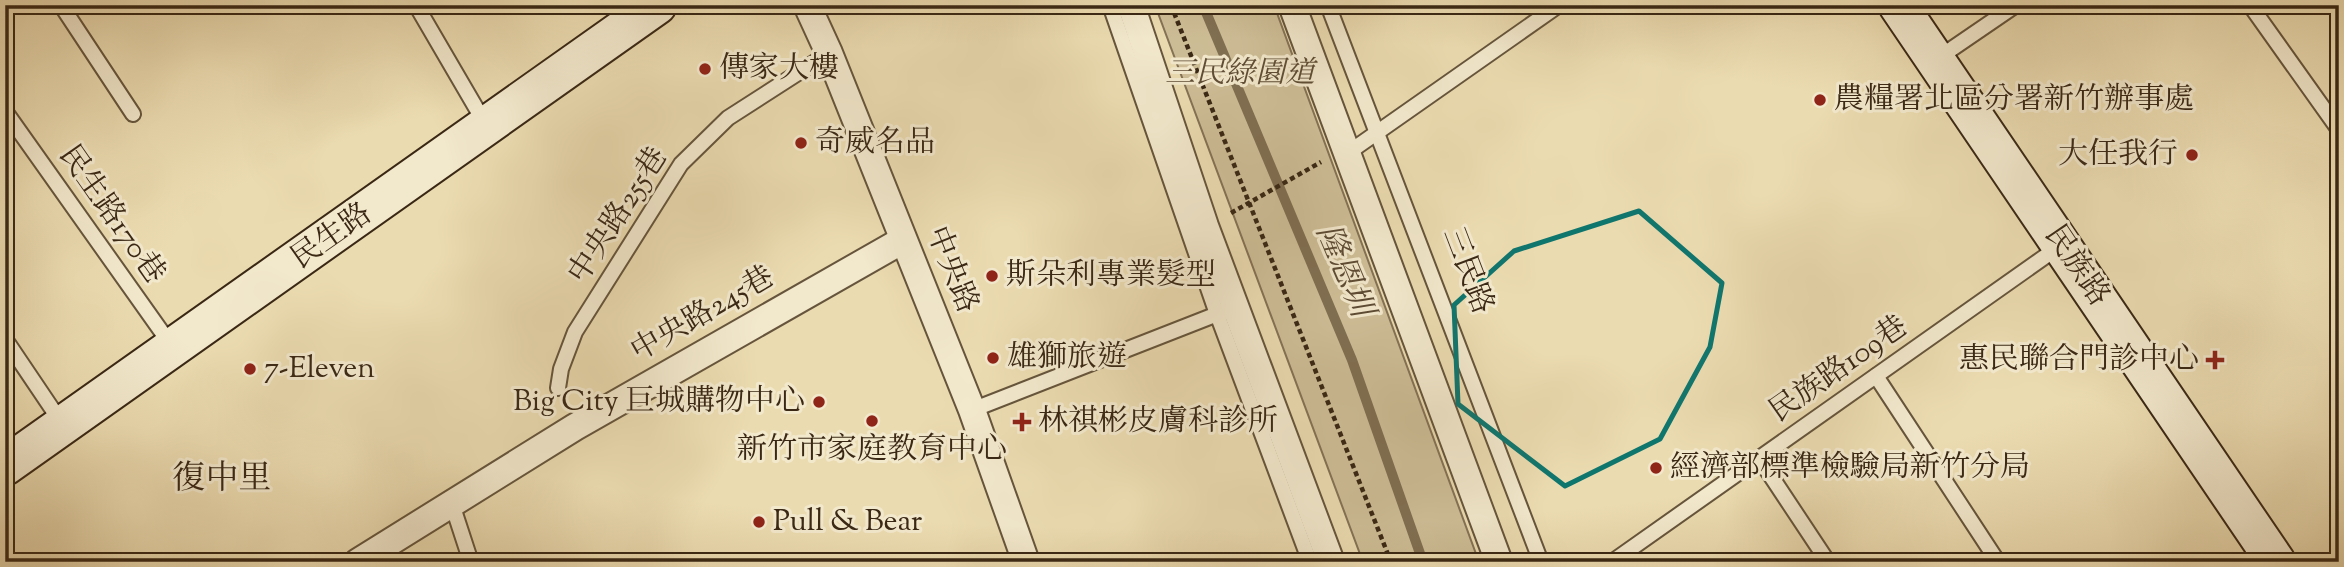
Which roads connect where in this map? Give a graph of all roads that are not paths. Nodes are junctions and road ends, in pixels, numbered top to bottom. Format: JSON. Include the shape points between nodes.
{"nodes":[{"id":1,"x":61,"y":5,"type":"edge"},
{"id":2,"x":416,"y":5,"type":"edge"},
{"id":3,"x":657,"y":5,"type":"edge"},
{"id":4,"x":807,"y":5,"type":"edge"},
{"id":5,"x":1110,"y":5,"type":"edge"},
{"id":6,"x":1131,"y":5,"type":"edge"},
{"id":7,"x":1292,"y":5,"type":"edge"},
{"id":8,"x":1328,"y":5,"type":"edge"},
{"id":9,"x":1559,"y":5,"type":"edge"},
{"id":10,"x":1898,"y":5,"type":"edge"},
{"id":11,"x":2016,"y":5,"type":"edge"},
{"id":12,"x":2250,"y":5,"type":"edge"},
{"id":13,"x":829,"y":53,"type":"junction"},
{"id":14,"x":1936,"y":60,"type":"junction"},
{"id":15,"x":5,"y":111,"type":"edge"},
{"id":16,"x":133,"y":114,"type":"dead end"},
{"id":17,"x":487,"y":126,"type":"junction"},
{"id":18,"x":2339,"y":130,"type":"edge"},
{"id":19,"x":1378,"y":131,"type":"junction"},
{"id":20,"x":1345,"y":155,"type":"junction"},
{"id":21,"x":903,"y":240,"type":"junction"},
{"id":22,"x":2062,"y":245,"type":"junction"},
{"id":23,"x":1226,"y":310,"type":"junction"},
{"id":24,"x":5,"y":339,"type":"edge"},
{"id":25,"x":174,"y":349,"type":"junction"},
{"id":26,"x":1876,"y":376,"type":"junction"},
{"id":27,"x":558,"y":388,"type":"dead end"},
{"id":28,"x":972,"y":410,"type":"junction"},
{"id":29,"x":63,"y":426,"type":"junction"},
{"id":30,"x":1759,"y":458,"type":"junction"},
{"id":31,"x":5,"y":466,"type":"edge"},
{"id":32,"x":452,"y":504,"type":"junction"},
{"id":33,"x":469,"y":556,"type":"dead end"},
{"id":34,"x":358,"y":562,"type":"edge"},
{"id":35,"x":1026,"y":562,"type":"edge"},
{"id":36,"x":1310,"y":562,"type":"edge"},
{"id":37,"x":1332,"y":562,"type":"edge"},
{"id":38,"x":1499,"y":562,"type":"edge"},
{"id":39,"x":1541,"y":562,"type":"edge"},
{"id":40,"x":1612,"y":562,"type":"edge"},
{"id":41,"x":1828,"y":562,"type":"edge"},
{"id":42,"x":1998,"y":562,"type":"edge"},
{"id":43,"x":2276,"y":562,"type":"edge"}],
"edges":[{"from":1,"to":16,"type":"lane"},
{"from":2,"to":17,"type":"lane"},
{"from":3,"to":17,"type":"street","name":"民生路"},
{"from":4,"to":13,"type":"street","name":"中央路"},
{"from":5,"to":23,"type":"lane"},
{"from":6,"to":23,"type":"street","via":[[1205,226]]},
{"from":7,"to":20,"type":"street"},
{"from":8,"to":19,"type":"lane","name":"三民路"},
{"from":9,"to":19,"type":"lane"},
{"from":10,"to":14,"type":"street","name":"民族路"},
{"from":11,"to":14,"type":"lane"},
{"from":12,"to":18,"type":"lane"},
{"from":13,"to":21,"type":"street","name":"中央路"},
{"from":13,"to":27,"type":"lane","name":"中央路255巷","via":[[728,118],[681,164],[575,332]]},
{"from":14,"to":22,"type":"street","name":"民族路"},
{"from":15,"to":25,"type":"lane","name":"民生路170巷"},
{"from":17,"to":25,"type":"street","name":"民生路"},
{"from":19,"to":20,"type":"lane"},
{"from":19,"to":39,"type":"lane","name":"三民路"},
{"from":20,"to":38,"type":"street"},
{"from":21,"to":28,"type":"street","name":"中央路"},
{"from":21,"to":32,"type":"street","name":"中央路245巷","via":[[575,427]]},
{"from":22,"to":26,"type":"lane","name":"民族路109巷"},
{"from":22,"to":43,"type":"street","name":"民族路"},
{"from":23,"to":28,"type":"lane"},
{"from":23,"to":36,"type":"lane"},
{"from":23,"to":37,"type":"street"},
{"from":24,"to":29,"type":"lane"},
{"from":25,"to":29,"type":"street","name":"民生路"},
{"from":26,"to":30,"type":"lane","name":"民族路109巷"},
{"from":26,"to":42,"type":"lane"},
{"from":28,"to":35,"type":"street","name":"中央路"},
{"from":29,"to":31,"type":"street","name":"民生路"},
{"from":30,"to":40,"type":"lane","name":"民族路109巷"},
{"from":30,"to":41,"type":"lane"},
{"from":32,"to":33,"type":"lane"},
{"from":32,"to":34,"type":"street","name":"中央路245巷"}]}
